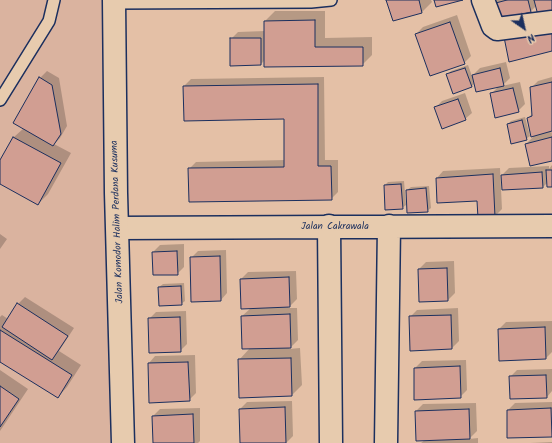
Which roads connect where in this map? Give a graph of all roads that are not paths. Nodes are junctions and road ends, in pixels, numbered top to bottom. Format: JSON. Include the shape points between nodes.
{"nodes":[{"id":1,"x":54,"y":0,"type":"edge"},
{"id":2,"x":331,"y":0,"type":"edge"},
{"id":3,"x":114,"y":1,"type":"edge"},
{"id":4,"x":486,"y":1,"type":"edge"},
{"id":5,"x":552,"y":22,"type":"edge"},
{"id":6,"x":0,"y":100,"type":"edge"},
{"id":7,"x":330,"y":226,"type":"junction"},
{"id":8,"x":389,"y":226,"type":"junction"},
{"id":9,"x":552,"y":226,"type":"edge"},
{"id":10,"x":118,"y":228,"type":"junction"},
{"id":11,"x":123,"y":443,"type":"edge"},
{"id":12,"x":331,"y":443,"type":"edge"},
{"id":13,"x":386,"y":443,"type":"edge"}],
"edges":[{"from":1,"to":6,"type":"lane","via":[[49,21]]},
{"from":2,"to":3,"type":"lane"},
{"from":3,"to":10,"type":"street","name":"Jalan Komodor Halim Perdana Kusuma"},
{"from":4,"to":5,"type":"street","via":[[493,26],[497,29]]},
{"from":7,"to":8,"type":"street","name":"Jalan Cakrawala"},
{"from":7,"to":10,"type":"street","name":"Jalan Cakrawala"},
{"from":7,"to":12,"type":"street"},
{"from":8,"to":9,"type":"street","name":"Jalan Cakrawala"},
{"from":8,"to":13,"type":"street"},
{"from":10,"to":11,"type":"street","name":"Jalan Komodor Halim Perdana Kusuma"}]}
